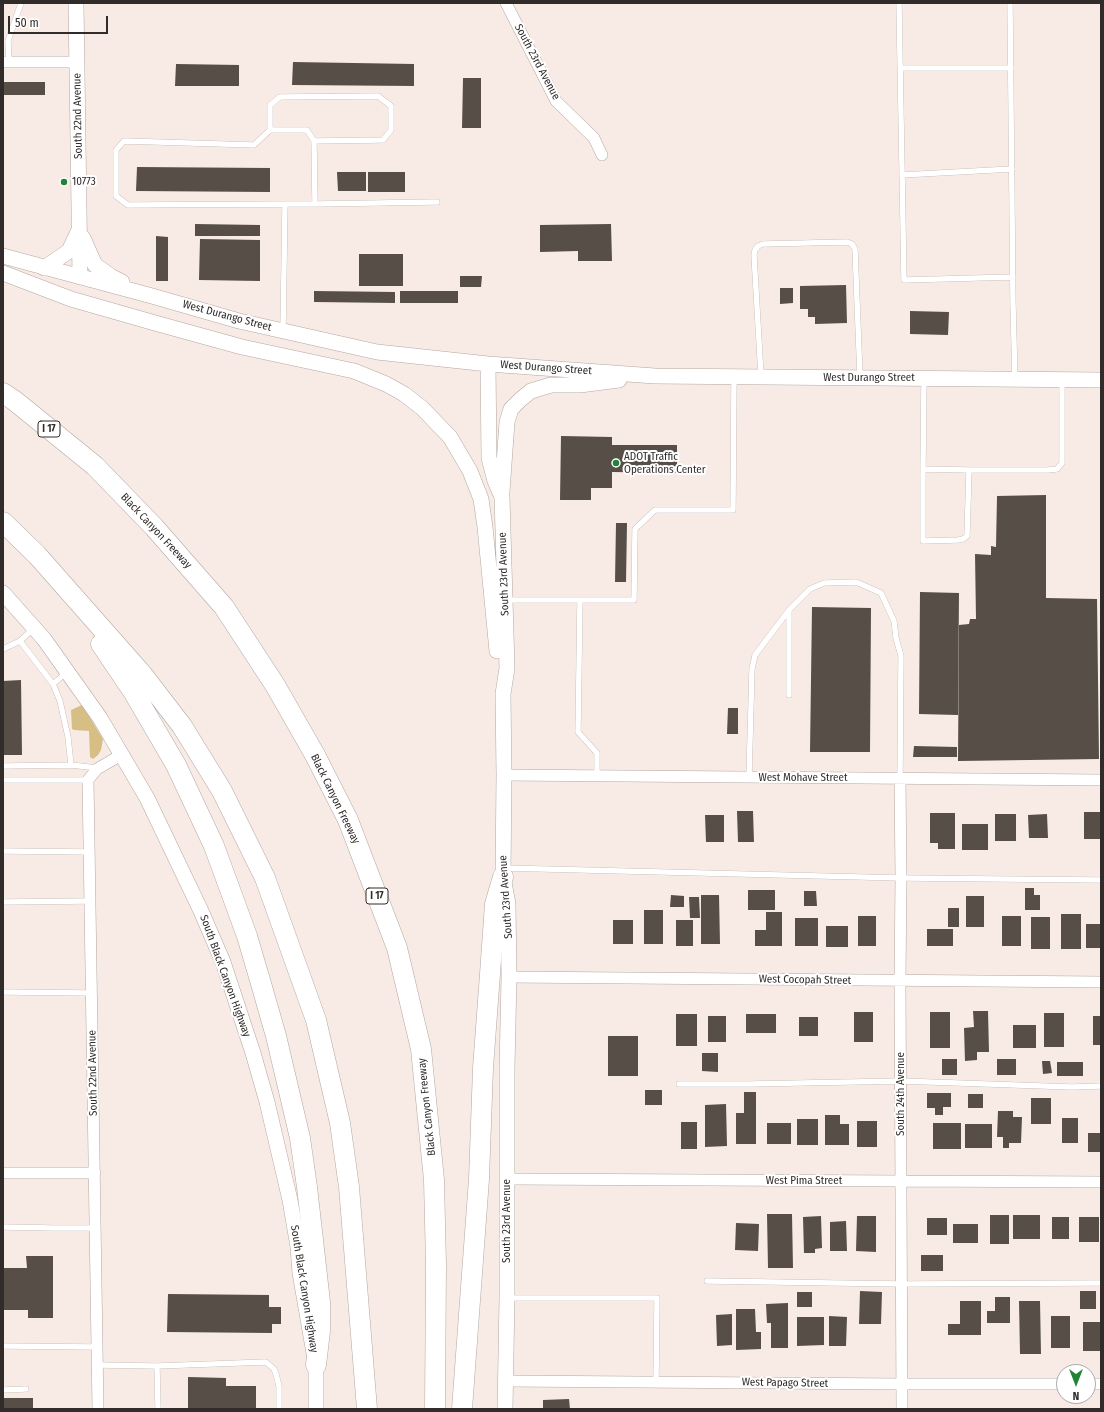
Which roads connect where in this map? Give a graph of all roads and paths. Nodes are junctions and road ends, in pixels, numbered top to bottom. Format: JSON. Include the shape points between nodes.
{"nodes":[{"id":1,"x":21,"y":3,"type":"edge"},
{"id":2,"x":76,"y":3,"type":"edge"},
{"id":3,"x":506,"y":3,"type":"edge"},
{"id":4,"x":899,"y":3,"type":"edge"},
{"id":5,"x":1010,"y":3,"type":"edge"},
{"id":6,"x":6,"y":62,"type":"edge"},
{"id":7,"x":77,"y":62,"type":"junction"},
{"id":8,"x":901,"y":68,"type":"junction"},
{"id":9,"x":1011,"y":68,"type":"junction"},
{"id":10,"x":270,"y":130,"type":"junction"},
{"id":11,"x":314,"y":141,"type":"junction"},
{"id":12,"x":602,"y":155,"type":"dead end"},
{"id":13,"x":1012,"y":169,"type":"junction"},
{"id":14,"x":902,"y":175,"type":"junction"},
{"id":15,"x":437,"y":202,"type":"dead end"},
{"id":16,"x":285,"y":204,"type":"junction"},
{"id":17,"x":315,"y":204,"type":"junction"},
{"id":18,"x":80,"y":229,"type":"junction"},
{"id":19,"x":3,"y":256,"type":"edge"},
{"id":20,"x":44,"y":268,"type":"junction"},
{"id":21,"x":3,"y":273,"type":"edge"},
{"id":22,"x":80,"y":277,"type":"junction"},
{"id":23,"x":1013,"y":277,"type":"junction"},
{"id":24,"x":152,"y":296,"type":"junction"},
{"id":25,"x":283,"y":331,"type":"junction"},
{"id":26,"x":488,"y":364,"type":"junction"},
{"id":27,"x":655,"y":376,"type":"junction"},
{"id":28,"x":734,"y":377,"type":"junction"},
{"id":29,"x":762,"y":377,"type":"junction"},
{"id":30,"x":860,"y":378,"type":"junction"},
{"id":31,"x":924,"y":378,"type":"junction"},
{"id":32,"x":1015,"y":379,"type":"junction"},
{"id":33,"x":1062,"y":380,"type":"junction"},
{"id":34,"x":1101,"y":380,"type":"edge"},
{"id":35,"x":3,"y":393,"type":"edge"},
{"id":36,"x":923,"y":469,"type":"junction"},
{"id":37,"x":969,"y":470,"type":"junction"},
{"id":38,"x":502,"y":497,"type":"junction"},
{"id":39,"x":3,"y":522,"type":"edge"},
{"id":40,"x":37,"y":555,"type":"junction"},
{"id":41,"x":5,"y":598,"type":"edge"},
{"id":42,"x":505,"y":600,"type":"junction"},
{"id":43,"x":580,"y":600,"type":"junction"},
{"id":44,"x":789,"y":610,"type":"junction"},
{"id":45,"x":34,"y":628,"type":"junction"},
{"id":46,"x":20,"y":640,"type":"junction"},
{"id":47,"x":3,"y":649,"type":"edge"},
{"id":48,"x":67,"y":671,"type":"junction"},
{"id":49,"x":53,"y":684,"type":"junction"},
{"id":50,"x":503,"y":694,"type":"junction"},
{"id":51,"x":789,"y":695,"type":"dead end"},
{"id":52,"x":121,"y":755,"type":"junction"},
{"id":53,"x":71,"y":765,"type":"junction"},
{"id":54,"x":3,"y":766,"type":"edge"},
{"id":55,"x":97,"y":768,"type":"junction"},
{"id":56,"x":504,"y":775,"type":"junction"},
{"id":57,"x":597,"y":776,"type":"junction"},
{"id":58,"x":748,"y":777,"type":"junction"},
{"id":59,"x":900,"y":778,"type":"junction"},
{"id":60,"x":3,"y":780,"type":"edge"},
{"id":61,"x":88,"y":780,"type":"junction"},
{"id":62,"x":1101,"y":780,"type":"edge"},
{"id":63,"x":3,"y":851,"type":"edge"},
{"id":64,"x":89,"y":852,"type":"junction"},
{"id":65,"x":503,"y":873,"type":"junction"},
{"id":66,"x":901,"y":878,"type":"junction"},
{"id":67,"x":1101,"y":880,"type":"edge"},
{"id":68,"x":90,"y":901,"type":"junction"},
{"id":69,"x":3,"y":902,"type":"edge"},
{"id":70,"x":509,"y":977,"type":"junction"},
{"id":71,"x":900,"y":981,"type":"junction"},
{"id":72,"x":1101,"y":982,"type":"edge"},
{"id":73,"x":3,"y":992,"type":"edge"},
{"id":74,"x":91,"y":993,"type":"junction"},
{"id":75,"x":901,"y":1081,"type":"junction"},
{"id":76,"x":679,"y":1084,"type":"dead end"},
{"id":77,"x":1101,"y":1086,"type":"edge"},
{"id":78,"x":3,"y":1173,"type":"edge"},
{"id":79,"x":94,"y":1173,"type":"junction"},
{"id":80,"x":508,"y":1179,"type":"junction"},
{"id":81,"x":901,"y":1182,"type":"junction"},
{"id":82,"x":1101,"y":1182,"type":"edge"},
{"id":83,"x":3,"y":1227,"type":"edge"},
{"id":84,"x":95,"y":1228,"type":"junction"},
{"id":85,"x":707,"y":1281,"type":"dead end"},
{"id":86,"x":1101,"y":1283,"type":"edge"},
{"id":87,"x":901,"y":1284,"type":"junction"},
{"id":88,"x":507,"y":1298,"type":"junction"},
{"id":89,"x":3,"y":1346,"type":"edge"},
{"id":90,"x":97,"y":1347,"type":"junction"},
{"id":91,"x":97,"y":1365,"type":"junction"},
{"id":92,"x":316,"y":1365,"type":"junction"},
{"id":93,"x":157,"y":1366,"type":"junction"},
{"id":94,"x":506,"y":1380,"type":"junction"},
{"id":95,"x":656,"y":1382,"type":"junction"},
{"id":96,"x":901,"y":1384,"type":"junction"},
{"id":97,"x":1056,"y":1384,"type":"edge"},
{"id":98,"x":26,"y":1389,"type":"dead end"},
{"id":99,"x":3,"y":1390,"type":"edge"},
{"id":100,"x":98,"y":1409,"type":"edge"},
{"id":101,"x":158,"y":1409,"type":"edge"},
{"id":102,"x":279,"y":1409,"type":"edge"},
{"id":103,"x":316,"y":1409,"type":"edge"},
{"id":104,"x":367,"y":1409,"type":"edge"},
{"id":105,"x":435,"y":1409,"type":"edge"},
{"id":106,"x":462,"y":1409,"type":"edge"},
{"id":107,"x":505,"y":1409,"type":"edge"},
{"id":108,"x":902,"y":1409,"type":"edge"}],
"edges":[{"from":1,"to":6,"type":"lane","via":[[8,41]]},
{"from":2,"to":7,"type":"main road","name":"South 22nd Avenue"},
{"from":3,"to":12,"type":"street","name":"South 23rd Avenue","via":[[556,101],[594,138]]},
{"from":4,"to":8,"type":"lane"},
{"from":5,"to":9,"type":"lane"},
{"from":6,"to":7,"type":"street"},
{"from":7,"to":18,"type":"main road","name":"South 22nd Avenue"},
{"from":8,"to":9,"type":"lane"},
{"from":8,"to":14,"type":"lane"},
{"from":9,"to":13,"type":"lane"},
{"from":10,"to":11,"type":"lane","via":[[306,130]]},
{"from":10,"to":11,"type":"lane","via":[[270,105],[280,97],[378,96],[391,106],[391,130],[383,140]]},
{"from":10,"to":16,"type":"lane","via":[[254,145],[124,142],[116,150],[116,196],[128,205]]},
{"from":11,"to":17,"type":"lane"},
{"from":13,"to":14,"type":"lane"},
{"from":13,"to":23,"type":"lane"},
{"from":14,"to":23,"type":"lane","via":[[904,280]]},
{"from":15,"to":17,"type":"lane"},
{"from":16,"to":17,"type":"lane"},
{"from":16,"to":25,"type":"lane"},
{"from":18,"to":20,"type":"main road","via":[[69,251]]},
{"from":18,"to":22,"type":"main road","name":"South 22nd Avenue"},
{"from":18,"to":24,"type":"main road","via":[[95,265],[112,277]]},
{"from":19,"to":20,"type":"main road","name":"West Durango Street"},
{"from":20,"to":22,"type":"main road","name":"West Durango Street"},
{"from":21,"to":50,"type":"main road","via":[[71,299],[155,323],[242,347],[354,371],[386,384],[422,408],[450,437],[470,471],[481,499]]},
{"from":22,"to":24,"type":"main road","name":"West Durango Street"},
{"from":23,"to":32,"type":"lane"},
{"from":24,"to":25,"type":"main road","name":"West Durango Street"},
{"from":25,"to":26,"type":"main road","name":"West Durango Street","via":[[376,352]]},
{"from":26,"to":27,"type":"main road","name":"West Durango Street"},
{"from":26,"to":38,"type":"main road","name":"South 23rd Avenue","via":[[489,458]]},
{"from":27,"to":28,"type":"main road","name":"West Durango Street"},
{"from":27,"to":38,"type":"main road","via":[[580,385],[551,385],[531,391],[511,409],[507,422]]},
{"from":28,"to":29,"type":"main road","name":"West Durango Street"},
{"from":28,"to":43,"type":"lane","via":[[733,510],[655,510],[635,529],[634,600]]},
{"from":29,"to":30,"type":"main road","name":"West Durango Street"},
{"from":29,"to":30,"type":"lane","via":[[755,250],[763,244],[847,242],[855,249]]},
{"from":30,"to":31,"type":"main road","name":"West Durango Street"},
{"from":31,"to":32,"type":"main road","name":"West Durango Street"},
{"from":31,"to":36,"type":"lane"},
{"from":32,"to":33,"type":"main road","name":"West Durango Street"},
{"from":33,"to":34,"type":"main road","name":"West Durango Street"},
{"from":33,"to":37,"type":"lane","via":[[1062,463],[1057,469]]},
{"from":35,"to":105,"type":"highway","name":"Black Canyon Freeway","number":"I 17","via":[[95,466],[154,526],[224,607],[275,685],[348,820],[398,948],[421,1050],[434,1180]]},
{"from":36,"to":37,"type":"lane"},
{"from":36,"to":37,"type":"lane","via":[[923,541],[958,540],[967,536]]},
{"from":38,"to":42,"type":"main road","name":"South 23rd Avenue"},
{"from":39,"to":40,"type":"highway"},
{"from":40,"to":92,"type":"highway","via":[[134,693],[176,765],[214,846],[244,929],[276,1036],[300,1138],[320,1302]]},
{"from":40,"to":104,"type":"highway","via":[[142,674],[182,726],[222,791],[265,878],[316,1020],[340,1123],[349,1187]]},
{"from":41,"to":45,"type":"main road","name":"South Black Canyon Highway"},
{"from":42,"to":43,"type":"lane"},
{"from":42,"to":50,"type":"main road","name":"South 23rd Avenue","via":[[507,668]]},
{"from":43,"to":57,"type":"lane","via":[[578,732],[597,753]]},
{"from":44,"to":51,"type":"lane"},
{"from":44,"to":58,"type":"lane","via":[[755,655],[753,662]]},
{"from":44,"to":59,"type":"lane","via":[[810,589],[824,583],[856,582],[881,593],[894,621],[901,656]]},
{"from":45,"to":46,"type":"lane"},
{"from":45,"to":48,"type":"main road","name":"South Black Canyon Highway"},
{"from":46,"to":47,"type":"lane"},
{"from":46,"to":49,"type":"lane"},
{"from":48,"to":49,"type":"lane"},
{"from":48,"to":52,"type":"main road","name":"South Black Canyon Highway","via":[[100,718]]},
{"from":49,"to":53,"type":"lane","via":[[64,716]]},
{"from":50,"to":56,"type":"main road","name":"South 23rd Avenue"},
{"from":52,"to":55,"type":"street"},
{"from":52,"to":92,"type":"main road","name":"South Black Canyon Highway","via":[[147,798],[201,911],[223,962],[253,1053],[290,1200]]},
{"from":53,"to":54,"type":"lane"},
{"from":53,"to":55,"type":"lane"},
{"from":55,"to":61,"type":"street"},
{"from":56,"to":57,"type":"street","name":"West Mohave Street"},
{"from":56,"to":65,"type":"main road","name":"South 23rd Avenue"},
{"from":57,"to":58,"type":"street","name":"West Mohave Street"},
{"from":58,"to":59,"type":"street","name":"West Mohave Street"},
{"from":59,"to":62,"type":"street","name":"West Mohave Street"},
{"from":59,"to":66,"type":"street","name":"South 24th Avenue"},
{"from":60,"to":61,"type":"lane"},
{"from":61,"to":64,"type":"street","name":"South 22nd Avenue"},
{"from":63,"to":64,"type":"lane"},
{"from":64,"to":68,"type":"street","name":"South 22nd Avenue"},
{"from":65,"to":66,"type":"lane"},
{"from":65,"to":70,"type":"main road","name":"South 23rd Avenue","via":[[508,904]]},
{"from":65,"to":106,"type":"highway","via":[[494,912],[483,1068],[479,1179]]},
{"from":66,"to":67,"type":"lane"},
{"from":66,"to":71,"type":"street","name":"South 24th Avenue"},
{"from":68,"to":69,"type":"lane"},
{"from":68,"to":74,"type":"street","name":"South 22nd Avenue"},
{"from":70,"to":71,"type":"street","name":"West Cocopah Street"},
{"from":70,"to":80,"type":"main road","name":"South 23rd Avenue"},
{"from":71,"to":72,"type":"street","name":"West Cocopah Street"},
{"from":71,"to":75,"type":"street","name":"South 24th Avenue"},
{"from":73,"to":74,"type":"lane"},
{"from":74,"to":79,"type":"street","name":"South 22nd Avenue"},
{"from":75,"to":76,"type":"lane"},
{"from":75,"to":77,"type":"lane"},
{"from":75,"to":81,"type":"street","name":"South 24th Avenue"},
{"from":78,"to":79,"type":"street"},
{"from":79,"to":84,"type":"street","name":"South 22nd Avenue"},
{"from":80,"to":81,"type":"street","name":"West Pima Street"},
{"from":80,"to":88,"type":"main road","name":"South 23rd Avenue"},
{"from":81,"to":82,"type":"street","name":"West Pima Street"},
{"from":81,"to":87,"type":"street","name":"South 24th Avenue"},
{"from":83,"to":84,"type":"lane"},
{"from":84,"to":90,"type":"street","name":"South 22nd Avenue"},
{"from":85,"to":87,"type":"lane"},
{"from":86,"to":87,"type":"lane"},
{"from":87,"to":96,"type":"street","name":"South 24th Avenue"},
{"from":88,"to":94,"type":"main road","name":"South 23rd Avenue"},
{"from":88,"to":95,"type":"lane","via":[[657,1298]]},
{"from":89,"to":90,"type":"lane"},
{"from":90,"to":91,"type":"street","name":"South 22nd Avenue"},
{"from":91,"to":93,"type":"lane"},
{"from":91,"to":100,"type":"street","name":"South 22nd Avenue"},
{"from":92,"to":103,"type":"main road","name":"South Black Canyon Highway"},
{"from":93,"to":101,"type":"lane"},
{"from":93,"to":102,"type":"lane","via":[[266,1362],[274,1368],[276,1374]]},
{"from":94,"to":95,"type":"street","name":"West Papago Street"},
{"from":94,"to":107,"type":"main road","name":"South 23rd Avenue"},
{"from":95,"to":96,"type":"street","name":"West Papago Street"},
{"from":96,"to":97,"type":"street","name":"West Papago Street"},
{"from":96,"to":108,"type":"street","name":"South 24th Avenue"},
{"from":98,"to":99,"type":"lane"}]}
